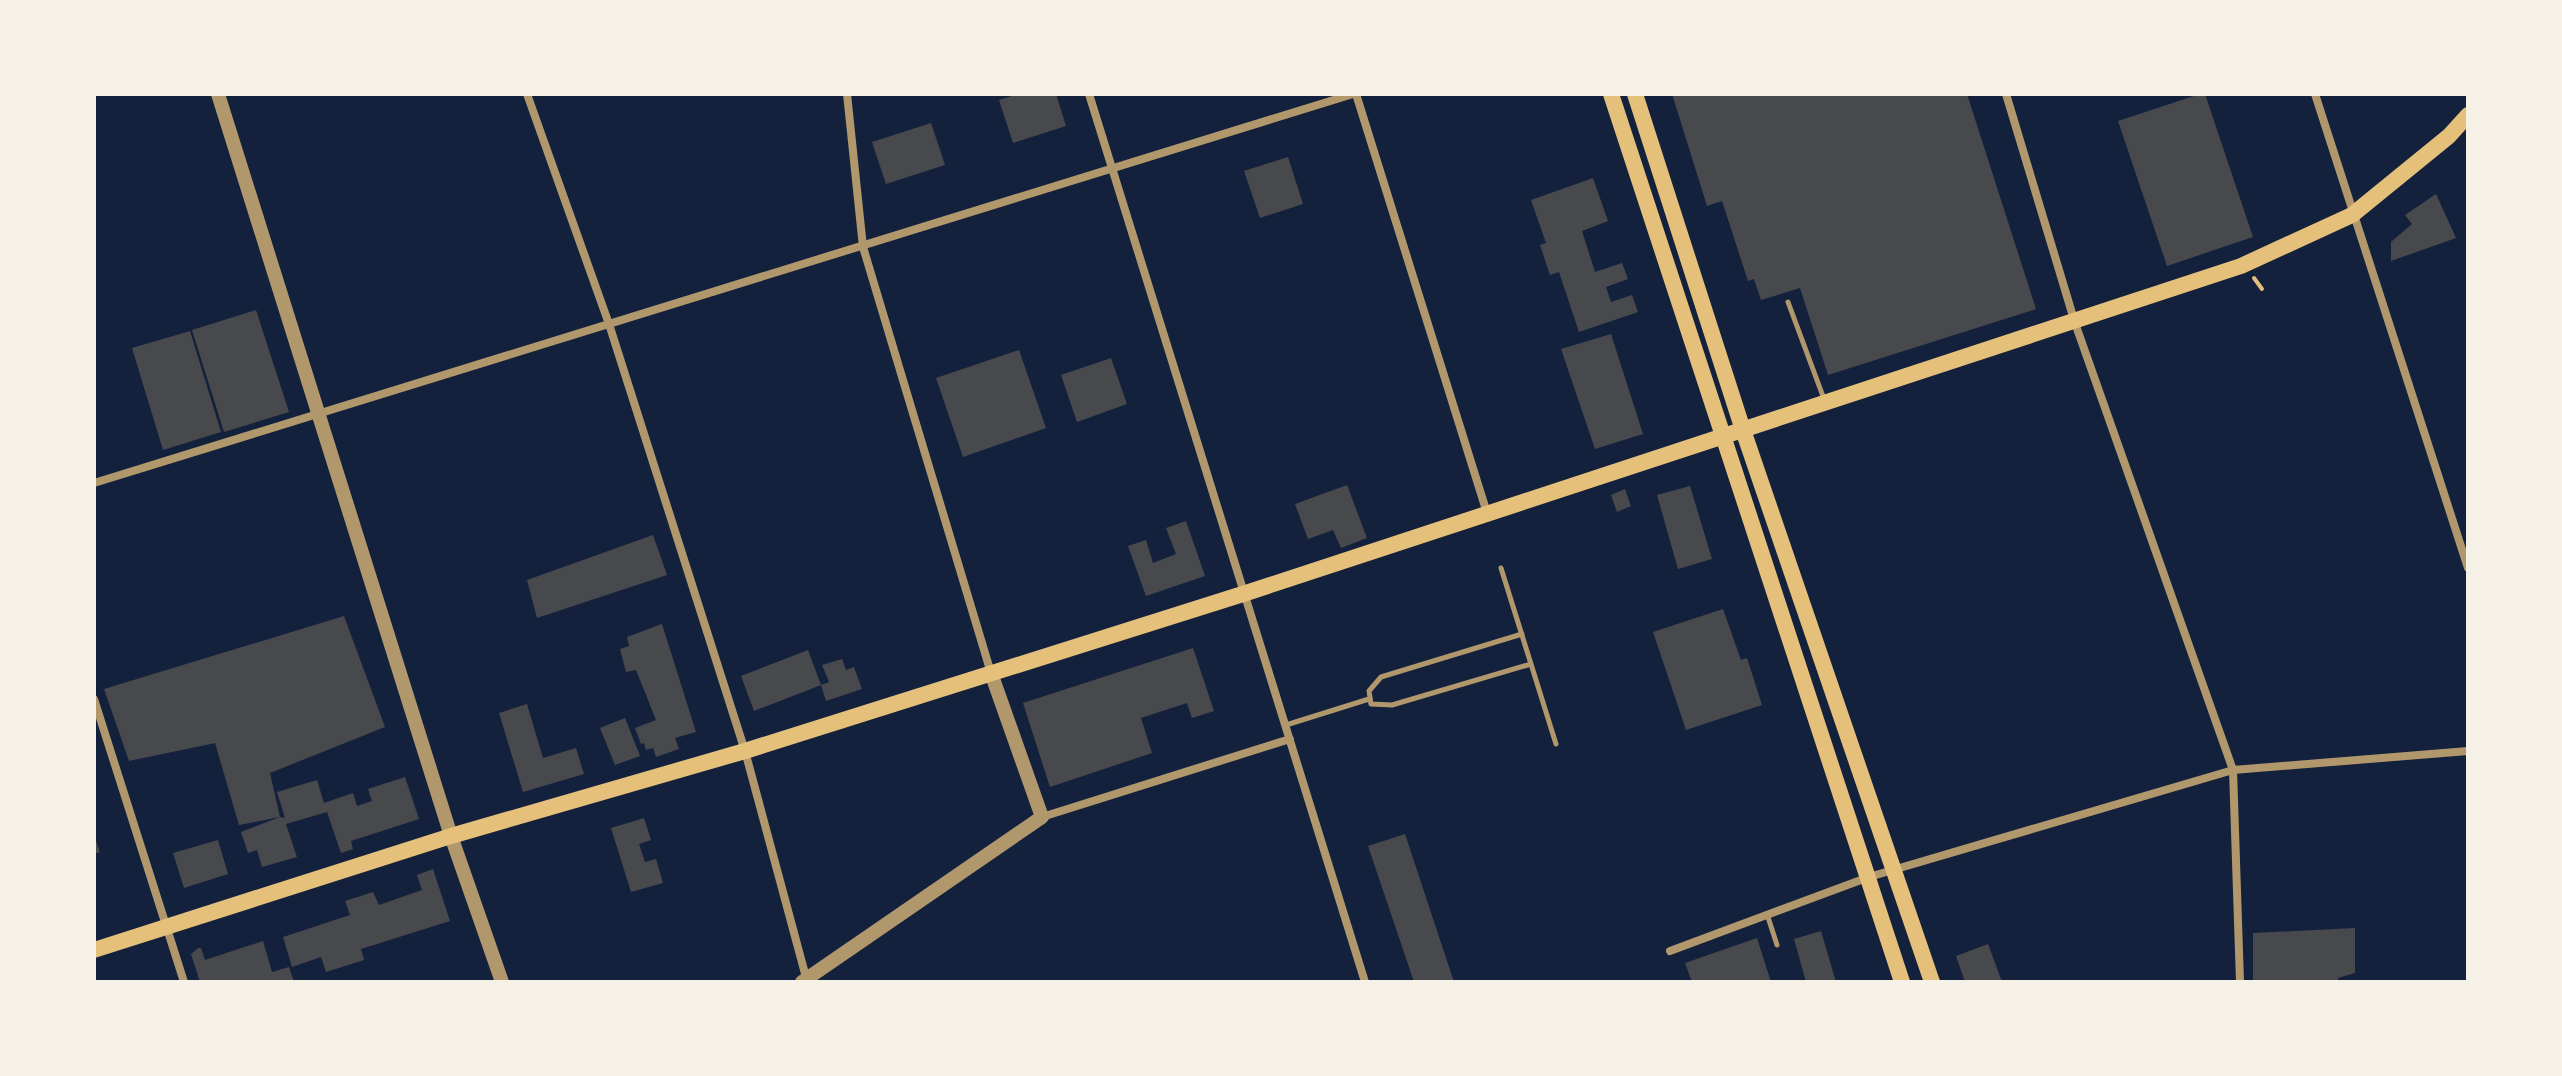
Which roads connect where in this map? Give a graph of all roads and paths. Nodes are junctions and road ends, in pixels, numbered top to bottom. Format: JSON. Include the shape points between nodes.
{"nodes":[{"id":1,"x":218,"y":94,"type":"edge"},
{"id":2,"x":527,"y":94,"type":"edge"},
{"id":3,"x":847,"y":94,"type":"edge"},
{"id":4,"x":1089,"y":94,"type":"edge"},
{"id":5,"x":1354,"y":94,"type":"edge"},
{"id":6,"x":1611,"y":94,"type":"edge"},
{"id":7,"x":1635,"y":94,"type":"edge"},
{"id":8,"x":2006,"y":94,"type":"edge"},
{"id":9,"x":2315,"y":94,"type":"edge"},
{"id":10,"x":2468,"y":115,"type":"edge"},
{"id":11,"x":1110,"y":170,"type":"junction"},
{"id":12,"x":2352,"y":215,"type":"junction"},
{"id":13,"x":863,"y":247,"type":"junction"},
{"id":14,"x":1788,"y":302,"type":"dead end"},
{"id":15,"x":2075,"y":323,"type":"junction"},
{"id":16,"x":609,"y":324,"type":"junction"},
{"id":17,"x":1826,"y":404,"type":"junction"},
{"id":18,"x":321,"y":415,"type":"junction"},
{"id":19,"x":1743,"y":430,"type":"junction"},
{"id":20,"x":1722,"y":438,"type":"junction"},
{"id":21,"x":94,"y":483,"type":"edge"},
{"id":22,"x":1488,"y":514,"type":"junction"},
{"id":23,"x":1501,"y":568,"type":"dead end"},
{"id":24,"x":2468,"y":568,"type":"edge"},
{"id":25,"x":1246,"y":593,"type":"junction"},
{"id":26,"x":1522,"y":634,"type":"junction"},
{"id":27,"x":1531,"y":664,"type":"junction"},
{"id":28,"x":991,"y":673,"type":"junction"},
{"id":29,"x":94,"y":699,"type":"edge"},
{"id":30,"x":1369,"y":699,"type":"junction"},
{"id":31,"x":1286,"y":725,"type":"junction"},
{"id":32,"x":1290,"y":739,"type":"junction"},
{"id":33,"x":1556,"y":744,"type":"dead end"},
{"id":34,"x":745,"y":751,"type":"junction"},
{"id":35,"x":2468,"y":751,"type":"edge"},
{"id":36,"x":2233,"y":770,"type":"junction"},
{"id":37,"x":1042,"y":817,"type":"junction"},
{"id":38,"x":451,"y":836,"type":"junction"},
{"id":39,"x":1895,"y":870,"type":"junction"},
{"id":40,"x":1869,"y":877,"type":"junction"},
{"id":41,"x":1767,"y":914,"type":"junction"},
{"id":42,"x":166,"y":928,"type":"junction"},
{"id":43,"x":1777,"y":945,"type":"dead end"},
{"id":44,"x":94,"y":950,"type":"edge"},
{"id":45,"x":1670,"y":951,"type":"dead end"},
{"id":46,"x":805,"y":981,"type":"edge"},
{"id":47,"x":184,"y":982,"type":"edge"},
{"id":48,"x":502,"y":982,"type":"edge"},
{"id":49,"x":1365,"y":982,"type":"edge"},
{"id":50,"x":1902,"y":982,"type":"edge"},
{"id":51,"x":1932,"y":982,"type":"edge"},
{"id":52,"x":2240,"y":982,"type":"edge"}],
"edges":[{"from":1,"to":18,"type":"street"},
{"from":2,"to":16,"type":"street"},
{"from":3,"to":13,"type":"street"},
{"from":4,"to":11,"type":"street"},
{"from":5,"to":11,"type":"street"},
{"from":5,"to":22,"type":"street"},
{"from":6,"to":20,"type":"main road"},
{"from":7,"to":19,"type":"main road"},
{"from":8,"to":15,"type":"street"},
{"from":9,"to":12,"type":"street"},
{"from":10,"to":12,"type":"main road"},
{"from":11,"to":13,"type":"street"},
{"from":11,"to":25,"type":"street"},
{"from":12,"to":15,"type":"main road","via":[[2241,266]]},
{"from":12,"to":24,"type":"street"},
{"from":13,"to":16,"type":"street"},
{"from":13,"to":28,"type":"street"},
{"from":14,"to":17,"type":"lane"},
{"from":15,"to":17,"type":"main road"},
{"from":15,"to":36,"type":"street"},
{"from":16,"to":18,"type":"street"},
{"from":16,"to":34,"type":"street"},
{"from":17,"to":19,"type":"main road"},
{"from":18,"to":21,"type":"street"},
{"from":18,"to":38,"type":"street"},
{"from":19,"to":20,"type":"main road"},
{"from":19,"to":39,"type":"main road"},
{"from":20,"to":22,"type":"main road"},
{"from":20,"to":40,"type":"main road"},
{"from":22,"to":25,"type":"main road"},
{"from":23,"to":26,"type":"lane"},
{"from":25,"to":28,"type":"main road"},
{"from":25,"to":31,"type":"street"},
{"from":26,"to":27,"type":"lane"},
{"from":26,"to":30,"type":"lane","via":[[1381,677]]},
{"from":27,"to":30,"type":"lane","via":[[1392,705],[1371,704]]},
{"from":27,"to":33,"type":"lane"},
{"from":28,"to":34,"type":"main road"},
{"from":28,"to":37,"type":"street"},
{"from":29,"to":42,"type":"street"},
{"from":30,"to":31,"type":"lane"},
{"from":31,"to":32,"type":"street"},
{"from":32,"to":37,"type":"street"},
{"from":32,"to":49,"type":"street"},
{"from":34,"to":38,"type":"main road"},
{"from":34,"to":46,"type":"street"},
{"from":35,"to":36,"type":"street"},
{"from":36,"to":39,"type":"street"},
{"from":36,"to":52,"type":"street"},
{"from":37,"to":46,"type":"street"},
{"from":38,"to":42,"type":"main road"},
{"from":38,"to":48,"type":"street"},
{"from":39,"to":40,"type":"street"},
{"from":39,"to":51,"type":"main road"},
{"from":40,"to":41,"type":"street"},
{"from":40,"to":50,"type":"main road"},
{"from":41,"to":43,"type":"lane"},
{"from":41,"to":45,"type":"street"},
{"from":42,"to":44,"type":"main road"},
{"from":42,"to":47,"type":"street"}]}
